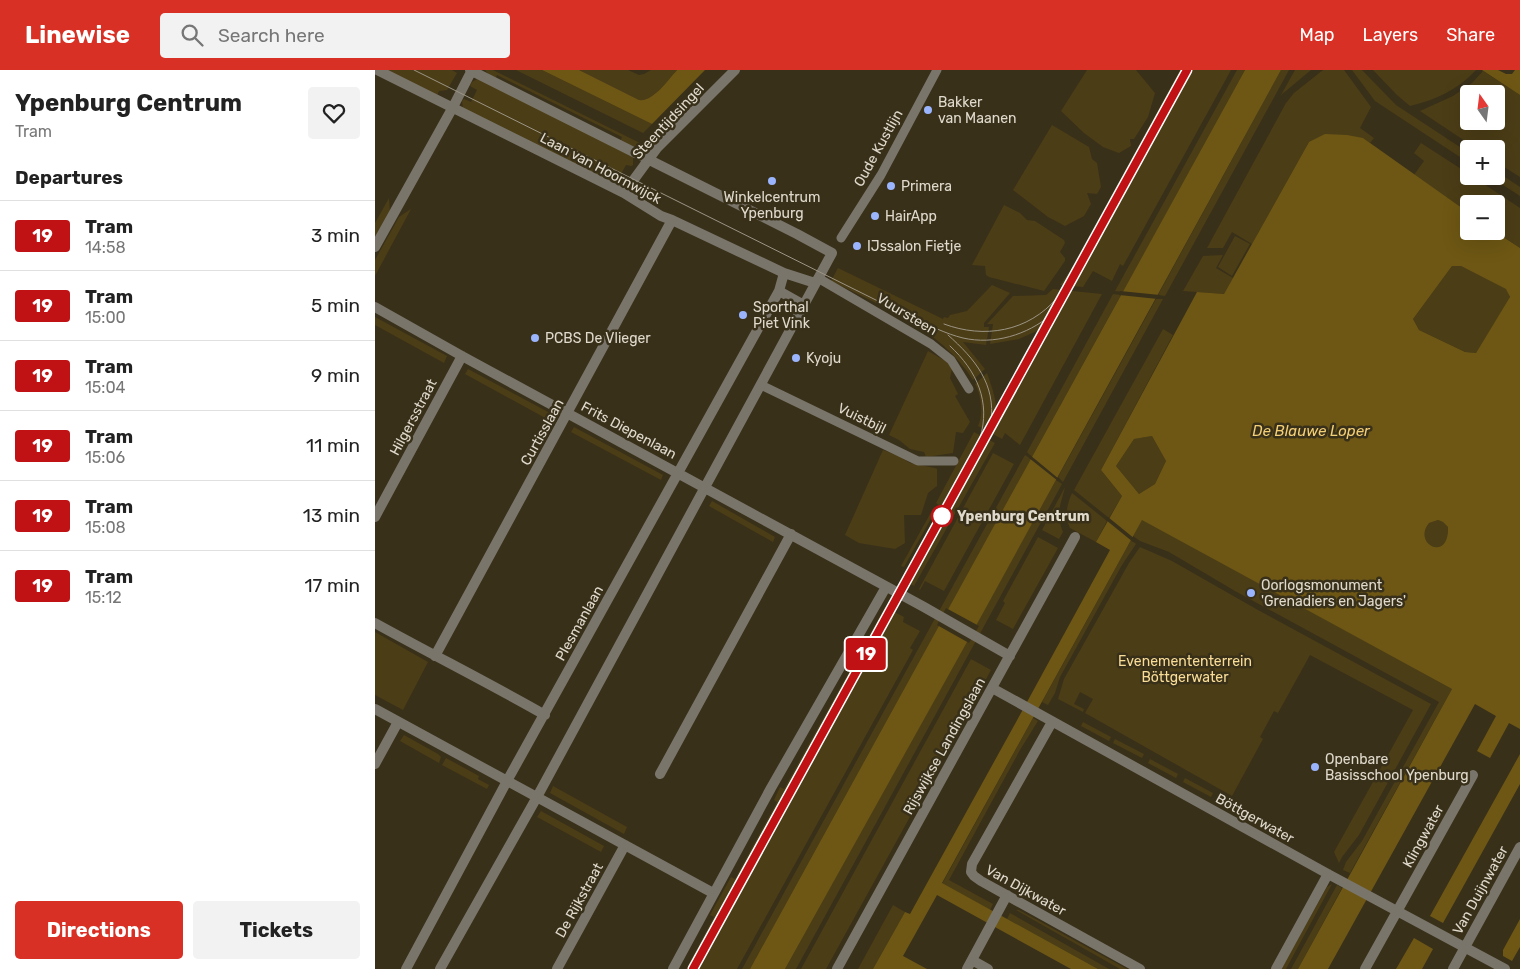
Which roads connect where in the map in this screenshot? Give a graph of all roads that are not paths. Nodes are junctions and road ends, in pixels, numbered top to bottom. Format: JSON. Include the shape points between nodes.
{"nodes":[{"id":1,"x":377,"y":70,"type":"edge"},
{"id":2,"x":471,"y":70,"type":"edge"},
{"id":3,"x":735,"y":70,"type":"edge"},
{"id":4,"x":937,"y":70,"type":"edge"},
{"id":5,"x":453,"y":107,"type":"junction"},
{"id":6,"x":649,"y":160,"type":"junction"},
{"id":7,"x":623,"y":193,"type":"junction"},
{"id":8,"x":672,"y":220,"type":"junction"},
{"id":9,"x":841,"y":238,"type":"dead end"},
{"id":10,"x":375,"y":247,"type":"edge"},
{"id":11,"x":784,"y":273,"type":"junction"},
{"id":12,"x":816,"y":281,"type":"junction"},
{"id":13,"x":779,"y":292,"type":"junction"},
{"id":14,"x":804,"y":305,"type":"junction"},
{"id":15,"x":375,"y":307,"type":"edge"},
{"id":16,"x":462,"y":356,"type":"junction"},
{"id":17,"x":761,"y":385,"type":"junction"},
{"id":18,"x":969,"y":389,"type":"dead end"},
{"id":19,"x":568,"y":413,"type":"junction"},
{"id":20,"x":954,"y":461,"type":"dead end"},
{"id":21,"x":679,"y":473,"type":"junction"},
{"id":22,"x":704,"y":487,"type":"junction"},
{"id":23,"x":375,"y":517,"type":"edge"},
{"id":24,"x":791,"y":534,"type":"junction"},
{"id":25,"x":1075,"y":537,"type":"dead end"},
{"id":26,"x":886,"y":587,"type":"junction"},
{"id":27,"x":375,"y":623,"type":"edge"},
{"id":28,"x":435,"y":656,"type":"junction"},
{"id":29,"x":1010,"y":656,"type":"junction"},
{"id":30,"x":992,"y":688,"type":"junction"},
{"id":31,"x":375,"y":709,"type":"edge"},
{"id":32,"x":545,"y":715,"type":"junction"},
{"id":33,"x":398,"y":722,"type":"junction"},
{"id":34,"x":1052,"y":722,"type":"junction"},
{"id":35,"x":375,"y":764,"type":"edge"},
{"id":36,"x":661,"y":774,"type":"dead end"},
{"id":37,"x":1473,"y":775,"type":"dead end"},
{"id":38,"x":507,"y":781,"type":"junction"},
{"id":39,"x":537,"y":797,"type":"junction"},
{"id":40,"x":625,"y":845,"type":"junction"},
{"id":41,"x":1520,"y":847,"type":"edge"},
{"id":42,"x":1328,"y":874,"type":"junction"},
{"id":43,"x":713,"y":893,"type":"junction"},
{"id":44,"x":1007,"y":895,"type":"junction"},
{"id":45,"x":1397,"y":911,"type":"junction"},
{"id":46,"x":1465,"y":947,"type":"junction"},
{"id":47,"x":969,"y":965,"type":"edge"},
{"id":48,"x":405,"y":969,"type":"edge"},
{"id":49,"x":439,"y":969,"type":"edge"},
{"id":50,"x":557,"y":969,"type":"edge"},
{"id":51,"x":673,"y":969,"type":"edge"},
{"id":52,"x":837,"y":969,"type":"edge"},
{"id":53,"x":988,"y":969,"type":"edge"},
{"id":54,"x":1140,"y":969,"type":"edge"},
{"id":55,"x":1276,"y":969,"type":"edge"},
{"id":56,"x":1365,"y":969,"type":"edge"},
{"id":57,"x":1453,"y":969,"type":"edge"},
{"id":58,"x":1505,"y":969,"type":"edge"}],
"edges":[{"from":1,"to":5,"type":"street","name":"Laan van Hoornwijck"},
{"from":2,"to":5,"type":"street"},
{"from":2,"to":6,"type":"street","name":"Laan van Hoornwijck"},
{"from":3,"to":6,"type":"street","name":"Steentijdsingel","via":[[657,148]]},
{"from":4,"to":9,"type":"street","name":"Oude Kustlijn","via":[[881,174]]},
{"from":5,"to":7,"type":"street","name":"Laan van Hoornwijck"},
{"from":5,"to":10,"type":"street"},
{"from":6,"to":7,"type":"street","name":"Steentijdsingel"},
{"from":6,"to":12,"type":"street","name":"Laan van Hoornwijck","via":[[832,253]]},
{"from":7,"to":8,"type":"street","name":"Laan van Hoornwijck"},
{"from":8,"to":11,"type":"street","name":"Laan van Hoornwijck"},
{"from":8,"to":19,"type":"street","name":"Curtisslaan"},
{"from":11,"to":12,"type":"street","name":"Laan van Hoornwijck"},
{"from":11,"to":13,"type":"street","name":"Plesmanlaan"},
{"from":12,"to":14,"type":"street"},
{"from":12,"to":18,"type":"street","name":"Vuursteen","via":[[931,344],[951,360]]},
{"from":13,"to":14,"type":"street"},
{"from":13,"to":21,"type":"street","name":"Plesmanlaan"},
{"from":14,"to":17,"type":"street"},
{"from":15,"to":16,"type":"street","name":"Frits Diepenlaan"},
{"from":16,"to":19,"type":"street","name":"Frits Diepenlaan"},
{"from":16,"to":23,"type":"street","name":"Hilgersstraat"},
{"from":17,"to":20,"type":"street","name":"Vuistbijl","via":[[918,461]]},
{"from":17,"to":22,"type":"street"},
{"from":19,"to":21,"type":"street","name":"Frits Diepenlaan"},
{"from":19,"to":28,"type":"street","name":"Curtisslaan"},
{"from":21,"to":22,"type":"street","name":"Frits Diepenlaan"},
{"from":21,"to":32,"type":"street","name":"Plesmanlaan"},
{"from":22,"to":24,"type":"street","name":"Frits Diepenlaan"},
{"from":22,"to":39,"type":"street"},
{"from":24,"to":26,"type":"street","name":"Frits Diepenlaan"},
{"from":24,"to":36,"type":"street"},
{"from":25,"to":29,"type":"street","name":"Rijswijkse Landingslaan"},
{"from":26,"to":29,"type":"street","name":"Frits Diepenlaan"},
{"from":26,"to":43,"type":"street"},
{"from":27,"to":28,"type":"street"},
{"from":28,"to":32,"type":"street"},
{"from":29,"to":30,"type":"street","name":"Rijswijkse Landingslaan"},
{"from":30,"to":34,"type":"street","name":"Böttgerwater"},
{"from":30,"to":52,"type":"street","name":"Rijswijkse Landingslaan"},
{"from":31,"to":33,"type":"street"},
{"from":32,"to":38,"type":"street","name":"Plesmanlaan"},
{"from":33,"to":35,"type":"street"},
{"from":33,"to":38,"type":"street"},
{"from":34,"to":42,"type":"street","name":"Böttgerwater"},
{"from":34,"to":44,"type":"street","name":"Van Dijkwater","via":[[971,868],[975,877]]},
{"from":37,"to":45,"type":"street","name":"Klingwater"},
{"from":38,"to":39,"type":"street"},
{"from":38,"to":48,"type":"street","name":"Plesmanlaan"},
{"from":39,"to":40,"type":"street"},
{"from":39,"to":49,"type":"street"},
{"from":40,"to":43,"type":"street"},
{"from":40,"to":50,"type":"street","name":"De Rijkstraat"},
{"from":41,"to":46,"type":"street","name":"Van Duijnwater"},
{"from":42,"to":45,"type":"street","name":"Böttgerwater"},
{"from":42,"to":55,"type":"street"},
{"from":43,"to":51,"type":"street"},
{"from":44,"to":47,"type":"street"},
{"from":44,"to":54,"type":"street","name":"Van Dijkwater"},
{"from":45,"to":46,"type":"street","name":"Böttgerwater"},
{"from":45,"to":56,"type":"street","name":"Klingwater"},
{"from":46,"to":57,"type":"street","name":"Van Duijnwater"},
{"from":46,"to":58,"type":"street","name":"Böttgerwater"},
{"from":47,"to":53,"type":"street"}]}
